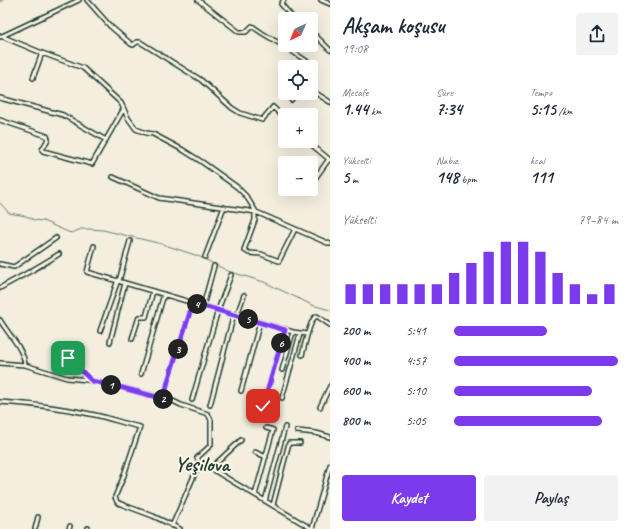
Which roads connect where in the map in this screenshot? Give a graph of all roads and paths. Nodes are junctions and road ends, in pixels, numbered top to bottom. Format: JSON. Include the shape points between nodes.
{"nodes":[{"id":1,"x":79,"y":0,"type":"edge"},
{"id":2,"x":87,"y":0,"type":"edge"},
{"id":3,"x":198,"y":0,"type":"edge"},
{"id":4,"x":284,"y":0,"type":"edge"},
{"id":5,"x":321,"y":0,"type":"edge"},
{"id":6,"x":330,"y":4,"type":"edge"},
{"id":7,"x":288,"y":12,"type":"edge"},
{"id":8,"x":1,"y":37,"type":"edge"},
{"id":9,"x":318,"y":38,"type":"edge"},
{"id":10,"x":330,"y":50,"type":"edge"},
{"id":11,"x":42,"y":54,"type":"junction"},
{"id":12,"x":306,"y":60,"type":"edge"},
{"id":13,"x":33,"y":78,"type":"dead end"},
{"id":14,"x":318,"y":94,"type":"edge"},
{"id":15,"x":0,"y":98,"type":"edge"},
{"id":16,"x":330,"y":102,"type":"edge"},
{"id":17,"x":124,"y":110,"type":"junction"},
{"id":18,"x":278,"y":112,"type":"edge"},
{"id":19,"x":0,"y":120,"type":"edge"},
{"id":20,"x":106,"y":140,"type":"junction"},
{"id":21,"x":315,"y":148,"type":"edge"},
{"id":22,"x":329,"y":160,"type":"edge"},
{"id":23,"x":318,"y":175,"type":"edge"},
{"id":24,"x":113,"y":177,"type":"dead end"},
{"id":25,"x":224,"y":207,"type":"junction"},
{"id":26,"x":256,"y":212,"type":"junction"},
{"id":27,"x":295,"y":229,"type":"junction"},
{"id":28,"x":56,"y":238,"type":"dead end"},
{"id":29,"x":130,"y":241,"type":"dead end"},
{"id":30,"x":330,"y":244,"type":"edge"},
{"id":31,"x":94,"y":246,"type":"dead end"},
{"id":32,"x":59,"y":254,"type":"dead end"},
{"id":33,"x":205,"y":257,"type":"dead end"},
{"id":34,"x":0,"y":264,"type":"edge"},
{"id":35,"x":214,"y":266,"type":"dead end"},
{"id":36,"x":231,"y":275,"type":"dead end"},
{"id":37,"x":118,"y":281,"type":"junction"},
{"id":38,"x":126,"y":283,"type":"junction"},
{"id":39,"x":0,"y":288,"type":"edge"},
{"id":40,"x":153,"y":291,"type":"junction"},
{"id":41,"x":164,"y":294,"type":"junction"},
{"id":42,"x":244,"y":294,"type":"dead end"},
{"id":43,"x":193,"y":303,"type":"junction"},
{"id":44,"x":202,"y":306,"type":"junction"},
{"id":45,"x":218,"y":310,"type":"junction"},
{"id":46,"x":236,"y":315,"type":"junction"},
{"id":47,"x":0,"y":320,"type":"edge"},
{"id":48,"x":260,"y":322,"type":"junction"},
{"id":49,"x":330,"y":326,"type":"edge"},
{"id":50,"x":285,"y":330,"type":"junction"},
{"id":51,"x":100,"y":331,"type":"dead end"},
{"id":52,"x":293,"y":332,"type":"junction"},
{"id":53,"x":300,"y":334,"type":"junction"},
{"id":54,"x":307,"y":334,"type":"junction"},
{"id":55,"x":132,"y":338,"type":"dead end"},
{"id":56,"x":110,"y":342,"type":"dead end"},
{"id":57,"x":302,"y":355,"type":"dead end"},
{"id":58,"x":68,"y":358,"type":"dead end"},
{"id":59,"x":0,"y":363,"type":"edge"},
{"id":60,"x":25,"y":365,"type":"junction"},
{"id":61,"x":282,"y":370,"type":"dead end"},
{"id":62,"x":141,"y":374,"type":"dead end"},
{"id":63,"x":92,"y":381,"type":"junction"},
{"id":64,"x":330,"y":386,"type":"edge"},
{"id":65,"x":241,"y":391,"type":"dead end"},
{"id":66,"x":282,"y":398,"type":"dead end"},
{"id":67,"x":164,"y":399,"type":"junction"},
{"id":68,"x":192,"y":400,"type":"dead end"},
{"id":69,"x":0,"y":402,"type":"edge"},
{"id":70,"x":210,"y":405,"type":"dead end"},
{"id":71,"x":263,"y":406,"type":"dead end"},
{"id":72,"x":320,"y":407,"type":"dead end"},
{"id":73,"x":285,"y":427,"type":"dead end"},
{"id":74,"x":266,"y":428,"type":"dead end"},
{"id":75,"x":297,"y":431,"type":"dead end"},
{"id":76,"x":330,"y":437,"type":"edge"},
{"id":77,"x":241,"y":440,"type":"dead end"},
{"id":78,"x":300,"y":443,"type":"dead end"},
{"id":79,"x":255,"y":452,"type":"dead end"},
{"id":80,"x":266,"y":456,"type":"junction"},
{"id":81,"x":200,"y":462,"type":"junction"},
{"id":82,"x":330,"y":465,"type":"edge"},
{"id":83,"x":210,"y":468,"type":"junction"},
{"id":84,"x":255,"y":495,"type":"junction"},
{"id":85,"x":265,"y":501,"type":"junction"},
{"id":86,"x":273,"y":505,"type":"junction"},
{"id":87,"x":38,"y":517,"type":"dead end"},
{"id":88,"x":171,"y":525,"type":"junction"},
{"id":89,"x":35,"y":529,"type":"edge"},
{"id":90,"x":168,"y":529,"type":"edge"},
{"id":91,"x":180,"y":529,"type":"edge"},
{"id":92,"x":312,"y":529,"type":"edge"}],
"edges":[{"from":1,"to":8,"type":"street"},
{"from":2,"to":18,"type":"street","via":[[110,26],[131,44],[140,42],[175,63],[201,80],[240,113],[262,120],[273,107]]},
{"from":3,"to":12,"type":"street","via":[[239,32],[246,32],[252,26]]},
{"from":4,"to":7,"type":"street","via":[[281,4]]},
{"from":5,"to":6,"type":"street"},
{"from":8,"to":11,"type":"street"},
{"from":9,"to":10,"type":"street"},
{"from":11,"to":13,"type":"street"},
{"from":11,"to":17,"type":"street","via":[[83,68],[114,95]]},
{"from":14,"to":16,"type":"street"},
{"from":15,"to":20,"type":"street","via":[[63,115]]},
{"from":17,"to":20,"type":"street"},
{"from":17,"to":26,"type":"street","via":[[136,129],[153,134],[183,150],[237,187]]},
{"from":19,"to":20,"type":"street","via":[[47,136],[43,151],[92,164]]},
{"from":21,"to":22,"type":"street"},
{"from":22,"to":23,"type":"street"},
{"from":24,"to":25,"type":"street","via":[[159,198]]},
{"from":25,"to":26,"type":"street"},
{"from":25,"to":33,"type":"street"},
{"from":26,"to":27,"type":"street"},
{"from":26,"to":27,"type":"street","via":[[244,250],[246,252],[261,254],[279,261]]},
{"from":27,"to":30,"type":"street"},
{"from":28,"to":34,"type":"street","via":[[14,267]]},
{"from":29,"to":37,"type":"street"},
{"from":31,"to":37,"type":"street","via":[[87,272]]},
{"from":32,"to":39,"type":"street"},
{"from":35,"to":44,"type":"street"},
{"from":36,"to":45,"type":"street"},
{"from":37,"to":38,"type":"street"},
{"from":37,"to":51,"type":"street"},
{"from":38,"to":40,"type":"street"},
{"from":38,"to":56,"type":"street"},
{"from":40,"to":41,"type":"street"},
{"from":40,"to":55,"type":"street","via":[[146,317],[139,317]]},
{"from":41,"to":43,"type":"street"},
{"from":41,"to":62,"type":"street"},
{"from":42,"to":46,"type":"street"},
{"from":43,"to":44,"type":"street"},
{"from":43,"to":67,"type":"street"},
{"from":44,"to":45,"type":"street"},
{"from":45,"to":46,"type":"street"},
{"from":45,"to":68,"type":"street"},
{"from":46,"to":48,"type":"street"},
{"from":46,"to":70,"type":"street"},
{"from":47,"to":60,"type":"street","via":[[18,347]]},
{"from":48,"to":50,"type":"street"},
{"from":48,"to":65,"type":"street"},
{"from":49,"to":54,"type":"street","via":[[317,316]]},
{"from":50,"to":52,"type":"street"},
{"from":50,"to":71,"type":"street"},
{"from":52,"to":53,"type":"street"},
{"from":52,"to":61,"type":"street"},
{"from":53,"to":54,"type":"street"},
{"from":53,"to":66,"type":"street"},
{"from":54,"to":57,"type":"street"},
{"from":58,"to":63,"type":"street"},
{"from":59,"to":60,"type":"street"},
{"from":60,"to":63,"type":"street","via":[[67,378]]},
{"from":63,"to":67,"type":"street"},
{"from":64,"to":72,"type":"street"},
{"from":67,"to":81,"type":"street","via":[[209,415],[211,445],[197,458]]},
{"from":69,"to":88,"type":"street","via":[[76,411],[140,427],[115,500]]},
{"from":73,"to":85,"type":"street"},
{"from":74,"to":80,"type":"street","via":[[272,430]]},
{"from":75,"to":76,"type":"street"},
{"from":77,"to":83,"type":"street"},
{"from":78,"to":86,"type":"street","via":[[289,443]]},
{"from":79,"to":80,"type":"street"},
{"from":80,"to":84,"type":"street"},
{"from":81,"to":83,"type":"street"},
{"from":81,"to":88,"type":"street"},
{"from":82,"to":92,"type":"street"},
{"from":83,"to":84,"type":"street"},
{"from":84,"to":85,"type":"street"},
{"from":85,"to":86,"type":"street"},
{"from":86,"to":92,"type":"street"},
{"from":87,"to":89,"type":"street"},
{"from":88,"to":90,"type":"street"},
{"from":88,"to":91,"type":"street"}]}
